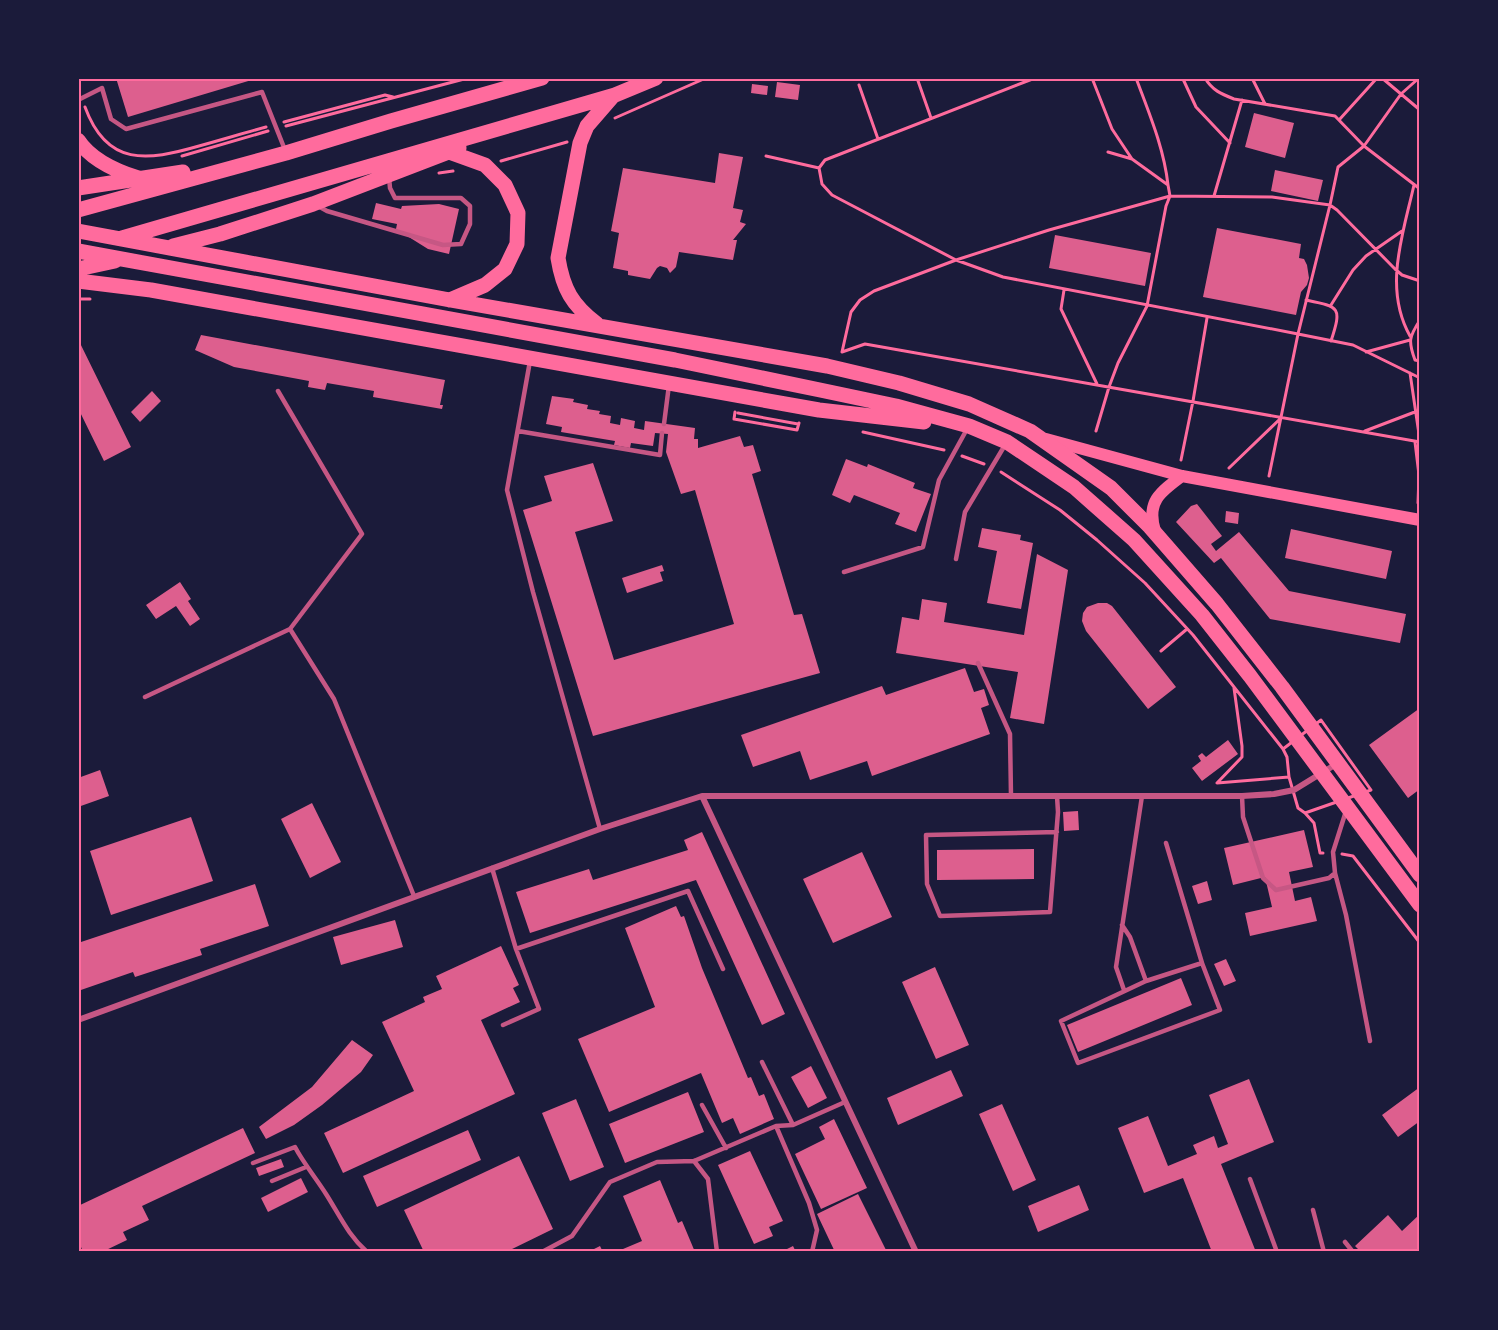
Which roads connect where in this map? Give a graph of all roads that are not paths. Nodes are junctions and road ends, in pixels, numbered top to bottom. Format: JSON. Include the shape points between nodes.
{"nodes":[{"id":1,"x":542,"y":78,"type":"edge"},
{"id":2,"x":656,"y":78,"type":"edge"},
{"id":3,"x":615,"y":95,"type":"junction"},
{"id":4,"x":80,"y":99,"type":"edge"},
{"id":5,"x":520,"y":122,"type":"junction"},
{"id":6,"x":78,"y":140,"type":"edge"},
{"id":7,"x":449,"y":152,"type":"junction"},
{"id":8,"x":286,"y":153,"type":"junction"},
{"id":9,"x":388,"y":175,"type":"junction"},
{"id":10,"x":144,"y":180,"type":"junction"},
{"id":11,"x":78,"y":188,"type":"edge"},
{"id":12,"x":313,"y":204,"type":"junction"},
{"id":13,"x":78,"y":210,"type":"edge"},
{"id":14,"x":78,"y":231,"type":"edge"},
{"id":15,"x":78,"y":251,"type":"edge"},
{"id":16,"x":78,"y":269,"type":"edge"},
{"id":17,"x":78,"y":281,"type":"edge"},
{"id":18,"x":450,"y":300,"type":"junction"},
{"id":19,"x":600,"y":326,"type":"junction"},
{"id":20,"x":530,"y":358,"type":"junction"},
{"id":21,"x":669,"y":383,"type":"junction"},
{"id":22,"x":278,"y":391,"type":"dead end"},
{"id":23,"x":664,"y":424,"type":"dead end"},
{"id":24,"x":969,"y":426,"type":"junction"},
{"id":25,"x":518,"y":431,"type":"junction"},
{"id":26,"x":662,"y":433,"type":"dead end"},
{"id":27,"x":1042,"y":438,"type":"junction"},
{"id":28,"x":1007,"y":442,"type":"junction"},
{"id":29,"x":1182,"y":476,"type":"junction"},
{"id":30,"x":1420,"y":520,"type":"edge"},
{"id":31,"x":1155,"y":533,"type":"junction"},
{"id":32,"x":956,"y":559,"type":"dead end"},
{"id":33,"x":844,"y":572,"type":"dead end"},
{"id":34,"x":290,"y":629,"type":"junction"},
{"id":35,"x":978,"y":663,"type":"dead end"},
{"id":36,"x":145,"y":697,"type":"dead end"},
{"id":37,"x":1338,"y":764,"type":"junction"},
{"id":38,"x":1321,"y":774,"type":"junction"},
{"id":39,"x":702,"y":796,"type":"junction"},
{"id":40,"x":1011,"y":796,"type":"junction"},
{"id":41,"x":1058,"y":796,"type":"junction"},
{"id":42,"x":1142,"y":796,"type":"junction"},
{"id":43,"x":1242,"y":796,"type":"junction"},
{"id":44,"x":1347,"y":809,"type":"junction"},
{"id":45,"x":600,"y":829,"type":"junction"},
{"id":46,"x":1057,"y":832,"type":"junction"},
{"id":47,"x":1166,"y":843,"type":"dead end"},
{"id":48,"x":492,"y":868,"type":"junction"},
{"id":49,"x":1335,"y":873,"type":"junction"},
{"id":50,"x":1420,"y":875,"type":"edge"},
{"id":51,"x":414,"y":896,"type":"junction"},
{"id":52,"x":1420,"y":905,"type":"edge"},
{"id":53,"x":1122,"y":925,"type":"junction"},
{"id":54,"x":516,"y":950,"type":"junction"},
{"id":55,"x":1202,"y":963,"type":"junction"},
{"id":56,"x":723,"y":969,"type":"dead end"},
{"id":57,"x":1146,"y":981,"type":"junction"},
{"id":58,"x":1124,"y":990,"type":"junction"},
{"id":59,"x":78,"y":1020,"type":"edge"},
{"id":60,"x":503,"y":1025,"type":"dead end"},
{"id":61,"x":1370,"y":1041,"type":"dead end"},
{"id":62,"x":762,"y":1062,"type":"dead end"},
{"id":63,"x":845,"y":1101,"type":"junction"},
{"id":64,"x":702,"y":1105,"type":"dead end"},
{"id":65,"x":793,"y":1125,"type":"junction"},
{"id":66,"x":776,"y":1126,"type":"junction"},
{"id":67,"x":726,"y":1148,"type":"junction"},
{"id":68,"x":694,"y":1161,"type":"junction"},
{"id":69,"x":253,"y":1163,"type":"dead end"},
{"id":70,"x":306,"y":1167,"type":"junction"},
{"id":71,"x":1250,"y":1179,"type":"dead end"},
{"id":72,"x":272,"y":1181,"type":"dead end"},
{"id":73,"x":1313,"y":1210,"type":"dead end"},
{"id":74,"x":1345,"y":1242,"type":"dead end"},
{"id":75,"x":367,"y":1252,"type":"edge"},
{"id":76,"x":542,"y":1252,"type":"edge"},
{"id":77,"x":717,"y":1252,"type":"edge"},
{"id":78,"x":812,"y":1252,"type":"edge"},
{"id":79,"x":916,"y":1252,"type":"edge"},
{"id":80,"x":1277,"y":1252,"type":"edge"},
{"id":81,"x":1324,"y":1252,"type":"edge"},
{"id":82,"x":1353,"y":1252,"type":"edge"}],
"edges":[{"from":1,"to":8,"type":"main road"},
{"from":2,"to":3,"type":"main road"},
{"from":3,"to":5,"type":"main road"},
{"from":3,"to":19,"type":"main road","via":[[586,126],[580,143],[558,258],[569,295],[581,312]]},
{"from":4,"to":8,"type":"lane","via":[[102,88],[111,119],[126,129],[262,92]]},
{"from":5,"to":7,"type":"main road"},
{"from":5,"to":15,"type":"main road"},
{"from":6,"to":10,"type":"main road","via":[[105,164]]},
{"from":7,"to":9,"type":"main road"},
{"from":7,"to":18,"type":"main road","via":[[485,165],[505,185],[518,213],[517,244],[505,269],[485,285]]},
{"from":8,"to":10,"type":"main road"},
{"from":8,"to":13,"type":"main road"},
{"from":9,"to":12,"type":"main road"},
{"from":9,"to":12,"type":"lane","via":[[395,198],[461,198],[470,206],[470,224],[461,243],[443,245]]},
{"from":10,"to":11,"type":"main road"},
{"from":12,"to":16,"type":"main road","via":[[220,234]]},
{"from":14,"to":18,"type":"main road"},
{"from":15,"to":24,"type":"main road","via":[[686,362],[896,406]]},
{"from":17,"to":20,"type":"main road","via":[[151,290]]},
{"from":18,"to":19,"type":"main road"},
{"from":19,"to":27,"type":"main road","via":[[827,366],[899,383],[969,404]]},
{"from":20,"to":21,"type":"main road"},
{"from":20,"to":25,"type":"lane"},
{"from":21,"to":23,"type":"lane"},
{"from":21,"to":24,"type":"main road","via":[[819,410]]},
{"from":22,"to":34,"type":"lane","via":[[362,534]]},
{"from":24,"to":28,"type":"main road"},
{"from":24,"to":33,"type":"lane","via":[[939,480],[924,547]]},
{"from":25,"to":26,"type":"lane","via":[[660,455]]},
{"from":25,"to":45,"type":"lane","via":[[507,490]]},
{"from":27,"to":29,"type":"main road"},
{"from":27,"to":31,"type":"main road","via":[[1111,488]]},
{"from":28,"to":32,"type":"lane","via":[[965,512]]},
{"from":28,"to":38,"type":"main road","via":[[1074,487],[1134,540],[1202,615]]},
{"from":29,"to":30,"type":"main road"},
{"from":29,"to":31,"type":"main road","via":[[1155,501],[1151,518]]},
{"from":31,"to":37,"type":"main road","via":[[1217,604]]},
{"from":34,"to":36,"type":"lane"},
{"from":34,"to":51,"type":"lane","via":[[334,699]]},
{"from":35,"to":40,"type":"lane","via":[[1010,734]]},
{"from":37,"to":38,"type":"street"},
{"from":37,"to":50,"type":"main road"},
{"from":38,"to":43,"type":"street","via":[[1294,790]]},
{"from":38,"to":44,"type":"main road"},
{"from":39,"to":40,"type":"street"},
{"from":39,"to":45,"type":"street"},
{"from":39,"to":63,"type":"street"},
{"from":40,"to":41,"type":"street"},
{"from":41,"to":42,"type":"street"},
{"from":41,"to":46,"type":"lane"},
{"from":42,"to":43,"type":"street"},
{"from":42,"to":53,"type":"lane"},
{"from":43,"to":49,"type":"lane","via":[[1243,817],[1263,878],[1276,890],[1329,878]]},
{"from":44,"to":49,"type":"lane","via":[[1333,852]]},
{"from":44,"to":52,"type":"main road"},
{"from":45,"to":48,"type":"street"},
{"from":46,"to":46,"type":"lane","via":[[1050,912],[940,916],[927,884],[926,835]]},
{"from":47,"to":55,"type":"lane"},
{"from":48,"to":51,"type":"street"},
{"from":48,"to":54,"type":"lane"},
{"from":49,"to":61,"type":"lane"},
{"from":51,"to":59,"type":"street"},
{"from":53,"to":57,"type":"lane"},
{"from":53,"to":58,"type":"lane","via":[[1116,967]]},
{"from":54,"to":56,"type":"lane","via":[[688,891]]},
{"from":54,"to":60,"type":"lane","via":[[539,1008]]},
{"from":55,"to":57,"type":"lane"},
{"from":55,"to":58,"type":"lane","via":[[1220,1010],[1078,1063],[1061,1021]]},
{"from":57,"to":58,"type":"lane"},
{"from":62,"to":65,"type":"lane"},
{"from":63,"to":65,"type":"lane"},
{"from":63,"to":79,"type":"street"},
{"from":64,"to":67,"type":"lane"},
{"from":65,"to":66,"type":"lane"},
{"from":66,"to":67,"type":"lane"},
{"from":66,"to":78,"type":"lane","via":[[817,1230]]},
{"from":67,"to":68,"type":"lane"},
{"from":68,"to":76,"type":"lane","via":[[657,1162],[610,1182],[572,1236]]},
{"from":68,"to":77,"type":"lane","via":[[708,1179]]},
{"from":69,"to":70,"type":"lane","via":[[295,1147]]},
{"from":70,"to":72,"type":"lane"},
{"from":70,"to":75,"type":"lane","via":[[352,1238]]},
{"from":71,"to":80,"type":"lane"},
{"from":73,"to":81,"type":"lane"},
{"from":74,"to":82,"type":"lane"}]}
